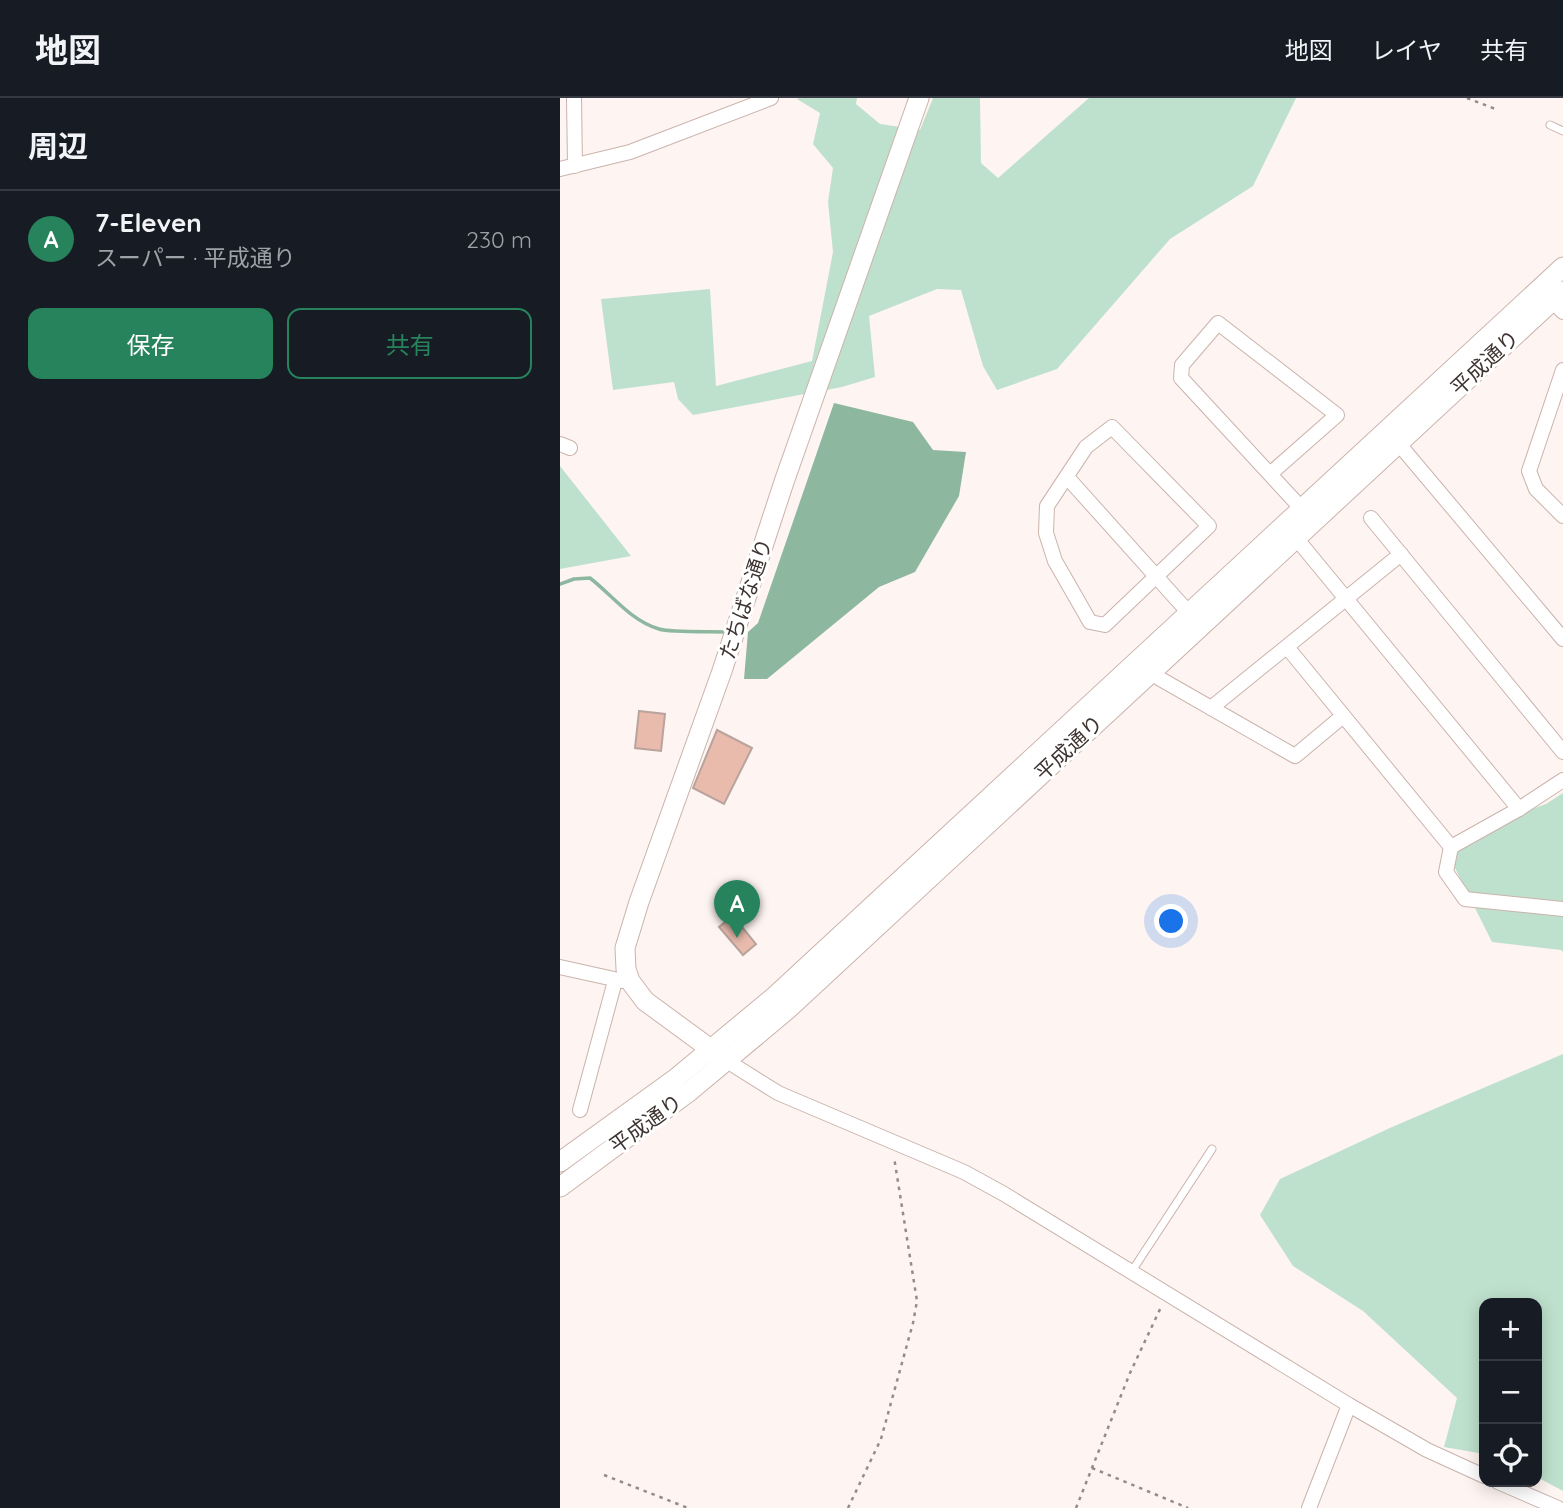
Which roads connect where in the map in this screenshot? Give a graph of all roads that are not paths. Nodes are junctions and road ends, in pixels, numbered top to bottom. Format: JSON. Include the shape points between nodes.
{"nodes":[{"id":1,"x":574,"y":98,"type":"edge"},
{"id":2,"x":771,"y":98,"type":"edge"},
{"id":3,"x":919,"y":98,"type":"edge"},
{"id":4,"x":1549,"y":125,"type":"dead end"},
{"id":5,"x":1563,"y":131,"type":"edge"},
{"id":6,"x":567,"y":168,"type":"edge"},
{"id":7,"x":1563,"y":267,"type":"edge"},
{"id":8,"x":1559,"y":301,"type":"edge"},
{"id":9,"x":1563,"y":370,"type":"edge"},
{"id":10,"x":1398,"y":443,"type":"junction"},
{"id":11,"x":1270,"y":474,"type":"junction"},
{"id":12,"x":1068,"y":477,"type":"junction"},
{"id":13,"x":1302,"y":509,"type":"junction"},
{"id":14,"x":1563,"y":516,"type":"edge"},
{"id":15,"x":1371,"y":518,"type":"dead end"},
{"id":16,"x":1297,"y":538,"type":"junction"},
{"id":17,"x":1401,"y":554,"type":"junction"},
{"id":18,"x":1156,"y":576,"type":"junction"},
{"id":19,"x":1346,"y":599,"type":"junction"},
{"id":20,"x":1189,"y":613,"type":"junction"},
{"id":21,"x":1563,"y":639,"type":"edge"},
{"id":22,"x":1287,"y":647,"type":"junction"},
{"id":23,"x":1150,"y":673,"type":"junction"},
{"id":24,"x":1211,"y":708,"type":"junction"},
{"id":25,"x":1343,"y":716,"type":"junction"},
{"id":26,"x":1563,"y":752,"type":"edge"},
{"id":27,"x":1563,"y":780,"type":"edge"},
{"id":28,"x":1519,"y":809,"type":"junction"},
{"id":29,"x":1451,"y":847,"type":"junction"},
{"id":30,"x":1563,"y":909,"type":"edge"},
{"id":31,"x":560,"y":967,"type":"edge"},
{"id":32,"x":623,"y":981,"type":"junction"},
{"id":33,"x":719,"y":1055,"type":"junction"},
{"id":34,"x":580,"y":1110,"type":"dead end"},
{"id":35,"x":1212,"y":1149,"type":"dead end"},
{"id":36,"x":560,"y":1162,"type":"edge"},
{"id":37,"x":560,"y":1187,"type":"edge"},
{"id":38,"x":1132,"y":1272,"type":"junction"},
{"id":39,"x":1349,"y":1405,"type":"junction"},
{"id":40,"x":1479,"y":1474,"type":"edge"},
{"id":41,"x":1508,"y":1487,"type":"edge"},
{"id":42,"x":1551,"y":1507,"type":"edge"},
{"id":43,"x":1309,"y":1508,"type":"edge"}],
"edges":[{"from":1,"to":6,"type":"street"},
{"from":2,"to":6,"type":"street","via":[[630,152]]},
{"from":3,"to":32,"type":"street","name":"たちばな通り","via":[[639,901],[625,948]]},
{"from":4,"to":5,"type":"lane"},
{"from":7,"to":13,"type":"street","name":"平成通り"},
{"from":8,"to":10,"type":"street","name":"平成通り"},
{"from":9,"to":14,"type":"street","via":[[1529,471],[1536,489]]},
{"from":10,"to":16,"type":"street","name":"平成通り"},
{"from":10,"to":21,"type":"street"},
{"from":11,"to":11,"type":"street","via":[[1181,378],[1182,365],[1217,323],[1337,415]]},
{"from":11,"to":13,"type":"street"},
{"from":12,"to":18,"type":"street"},
{"from":12,"to":18,"type":"street","via":[[1047,506],[1046,533],[1055,561],[1090,622],[1105,625]]},
{"from":12,"to":18,"type":"street","via":[[1086,447],[1112,427],[1209,526]]},
{"from":13,"to":20,"type":"street","name":"平成通り"},
{"from":15,"to":17,"type":"street"},
{"from":16,"to":19,"type":"street"},
{"from":16,"to":23,"type":"street","name":"平成通り"},
{"from":17,"to":19,"type":"street"},
{"from":17,"to":26,"type":"street"},
{"from":18,"to":20,"type":"street"},
{"from":19,"to":22,"type":"street"},
{"from":19,"to":28,"type":"street"},
{"from":20,"to":33,"type":"street","name":"平成通り","via":[[775,996]]},
{"from":22,"to":24,"type":"street"},
{"from":22,"to":25,"type":"street"},
{"from":23,"to":24,"type":"street"},
{"from":23,"to":33,"type":"street","name":"平成通り","via":[[797,1000]]},
{"from":24,"to":25,"type":"street","via":[[1295,756]]},
{"from":25,"to":29,"type":"street"},
{"from":27,"to":28,"type":"street"},
{"from":28,"to":29,"type":"street"},
{"from":29,"to":30,"type":"street","via":[[1446,872],[1465,899]]},
{"from":31,"to":32,"type":"street"},
{"from":32,"to":33,"type":"street"},
{"from":32,"to":34,"type":"street"},
{"from":33,"to":36,"type":"street","name":"平成通り","via":[[675,1079]]},
{"from":33,"to":37,"type":"street","name":"平成通り","via":[[691,1091]]},
{"from":33,"to":38,"type":"street","via":[[778,1093],[974,1178]]},
{"from":35,"to":38,"type":"lane"},
{"from":38,"to":39,"type":"street"},
{"from":39,"to":40,"type":"street"},
{"from":39,"to":43,"type":"street"},
{"from":41,"to":42,"type":"street"}]}
